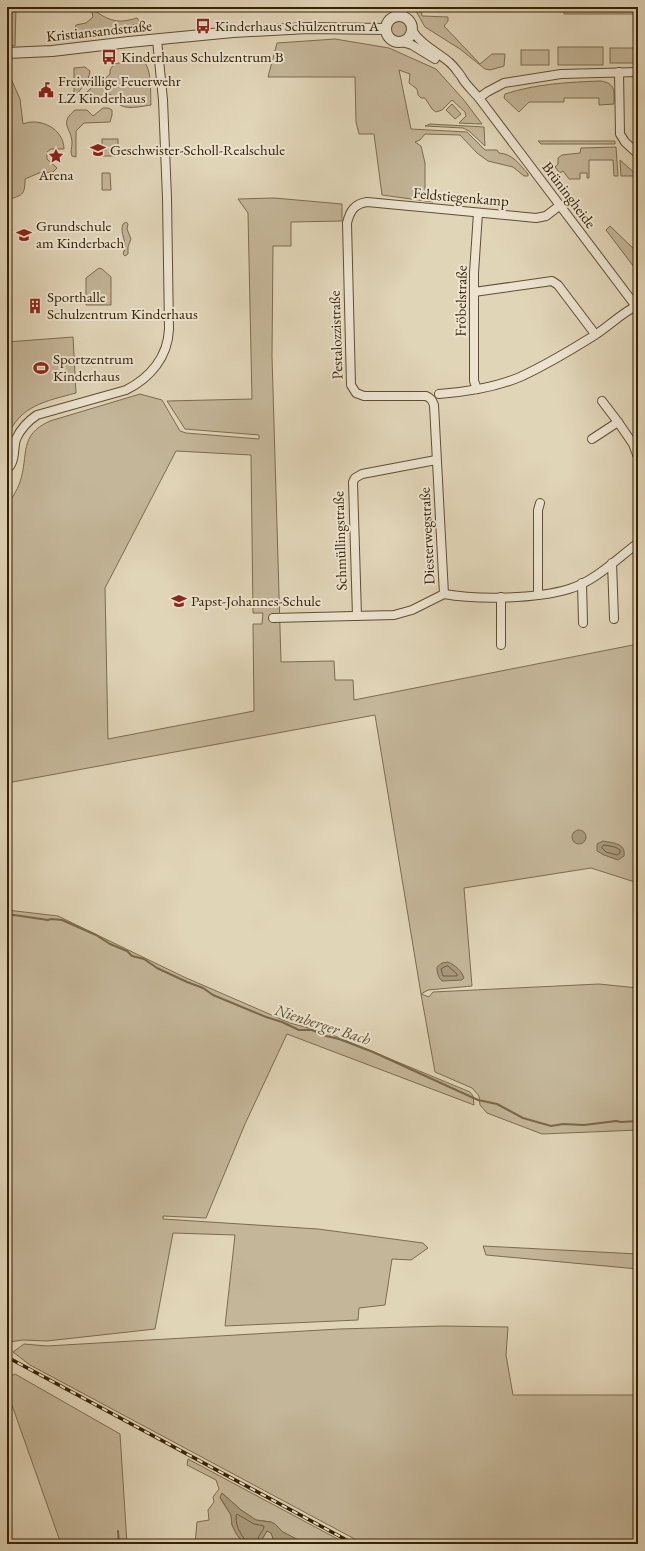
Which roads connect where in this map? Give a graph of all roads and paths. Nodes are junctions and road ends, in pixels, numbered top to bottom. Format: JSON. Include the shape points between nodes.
{"nodes":[{"id":1,"x":402,"y":12,"type":"edge"},
{"id":2,"x":386,"y":29,"type":"junction"},
{"id":3,"x":412,"y":30,"type":"junction"},
{"id":4,"x":157,"y":40,"type":"junction"},
{"id":5,"x":402,"y":42,"type":"junction"},
{"id":6,"x":7,"y":53,"type":"edge"},
{"id":7,"x":619,"y":72,"type":"junction"},
{"id":8,"x":638,"y":72,"type":"edge"},
{"id":9,"x":461,"y":77,"type":"junction"},
{"id":10,"x":479,"y":98,"type":"junction"},
{"id":11,"x":638,"y":154,"type":"edge"},
{"id":12,"x":358,"y":204,"type":"joint"},
{"id":13,"x":559,"y":206,"type":"junction"},
{"id":14,"x":478,"y":213,"type":"junction"},
{"id":15,"x":474,"y":292,"type":"junction"},
{"id":16,"x":637,"y":306,"type":"edge"},
{"id":17,"x":595,"y":334,"type":"junction"},
{"id":18,"x":477,"y":389,"type":"junction"},
{"id":19,"x":439,"y":394,"type":"dead end"},
{"id":20,"x":430,"y":397,"type":"joint"},
{"id":21,"x":602,"y":401,"type":"dead end"},
{"id":22,"x":618,"y":422,"type":"junction"},
{"id":23,"x":592,"y":439,"type":"dead end"},
{"id":24,"x":638,"y":457,"type":"edge"},
{"id":25,"x":436,"y":460,"type":"junction"},
{"id":26,"x":8,"y":468,"type":"edge"},
{"id":27,"x":540,"y":503,"type":"dead end"},
{"id":28,"x":638,"y":543,"type":"edge"},
{"id":29,"x":612,"y":563,"type":"junction"},
{"id":30,"x":582,"y":583,"type":"junction"},
{"id":31,"x":444,"y":594,"type":"junction"},
{"id":32,"x":538,"y":595,"type":"junction"},
{"id":33,"x":501,"y":597,"type":"junction"},
{"id":34,"x":357,"y":616,"type":"junction"},
{"id":35,"x":273,"y":618,"type":"dead end"},
{"id":36,"x":614,"y":619,"type":"dead end"},
{"id":37,"x":583,"y":623,"type":"dead end"},
{"id":38,"x":501,"y":645,"type":"dead end"}],
"edges":[{"from":1,"to":2,"type":"street","via":[[390,20]]},
{"from":1,"to":3,"type":"street","via":[[410,22]]},
{"from":2,"to":4,"type":"street","name":"Kristiansandstraße","via":[[308,28]]},
{"from":2,"to":5,"type":"street","via":[[390,38]]},
{"from":3,"to":5,"type":"street","via":[[409,37]]},
{"from":3,"to":9,"type":"street","via":[[425,45],[458,70]]},
{"from":4,"to":6,"type":"street","name":"Kristiansandstraße"},
{"from":4,"to":26,"type":"street","via":[[163,100],[167,198],[167,345],[158,364],[141,382],[126,390],[37,415],[28,421],[17,438],[12,463]]},
{"from":5,"to":9,"type":"street","via":[[433,57]]},
{"from":7,"to":8,"type":"street"},
{"from":7,"to":10,"type":"street","via":[[561,74],[504,83]]},
{"from":7,"to":11,"type":"street","via":[[620,134]]},
{"from":9,"to":10,"type":"street"},
{"from":10,"to":13,"type":"street","name":"Brüningheide"},
{"from":12,"to":14,"type":"street","name":"Feldstiegenkamp","via":[[367,202]]},
{"from":12,"to":20,"type":"street","name":"Pestalozzistraße","via":[[350,212],[347,223],[352,388],[364,396]]},
{"from":13,"to":14,"type":"street","name":"Feldstiegenkamp","via":[[546,216],[536,218]]},
{"from":13,"to":16,"type":"street","name":"Brüningheide"},
{"from":14,"to":15,"type":"street","name":"Fröbelstraße"},
{"from":15,"to":17,"type":"street","via":[[552,281]]},
{"from":15,"to":18,"type":"street","name":"Fröbelstraße","via":[[474,381]]},
{"from":16,"to":17,"type":"street"},
{"from":17,"to":18,"type":"street","via":[[554,360],[520,377]]},
{"from":18,"to":19,"type":"street"},
{"from":20,"to":25,"type":"street","name":"Diesterwegstraße","via":[[434,405]]},
{"from":21,"to":22,"type":"street"},
{"from":22,"to":23,"type":"street"},
{"from":22,"to":24,"type":"street","via":[[633,444]]},
{"from":25,"to":31,"type":"street","name":"Diesterwegstraße"},
{"from":25,"to":34,"type":"street","name":"Schmüllingstraße","via":[[362,474],[355,478],[353,482]]},
{"from":27,"to":32,"type":"street"},
{"from":28,"to":29,"type":"street"},
{"from":29,"to":30,"type":"street"},
{"from":29,"to":36,"type":"street"},
{"from":30,"to":32,"type":"street","via":[[570,589]]},
{"from":30,"to":37,"type":"street"},
{"from":31,"to":33,"type":"street","via":[[460,597]]},
{"from":31,"to":34,"type":"street","name":"Diesterwegstraße","via":[[402,614]]},
{"from":32,"to":33,"type":"street"},
{"from":33,"to":38,"type":"street"},
{"from":34,"to":35,"type":"street","name":"Diesterwegstraße"}]}
